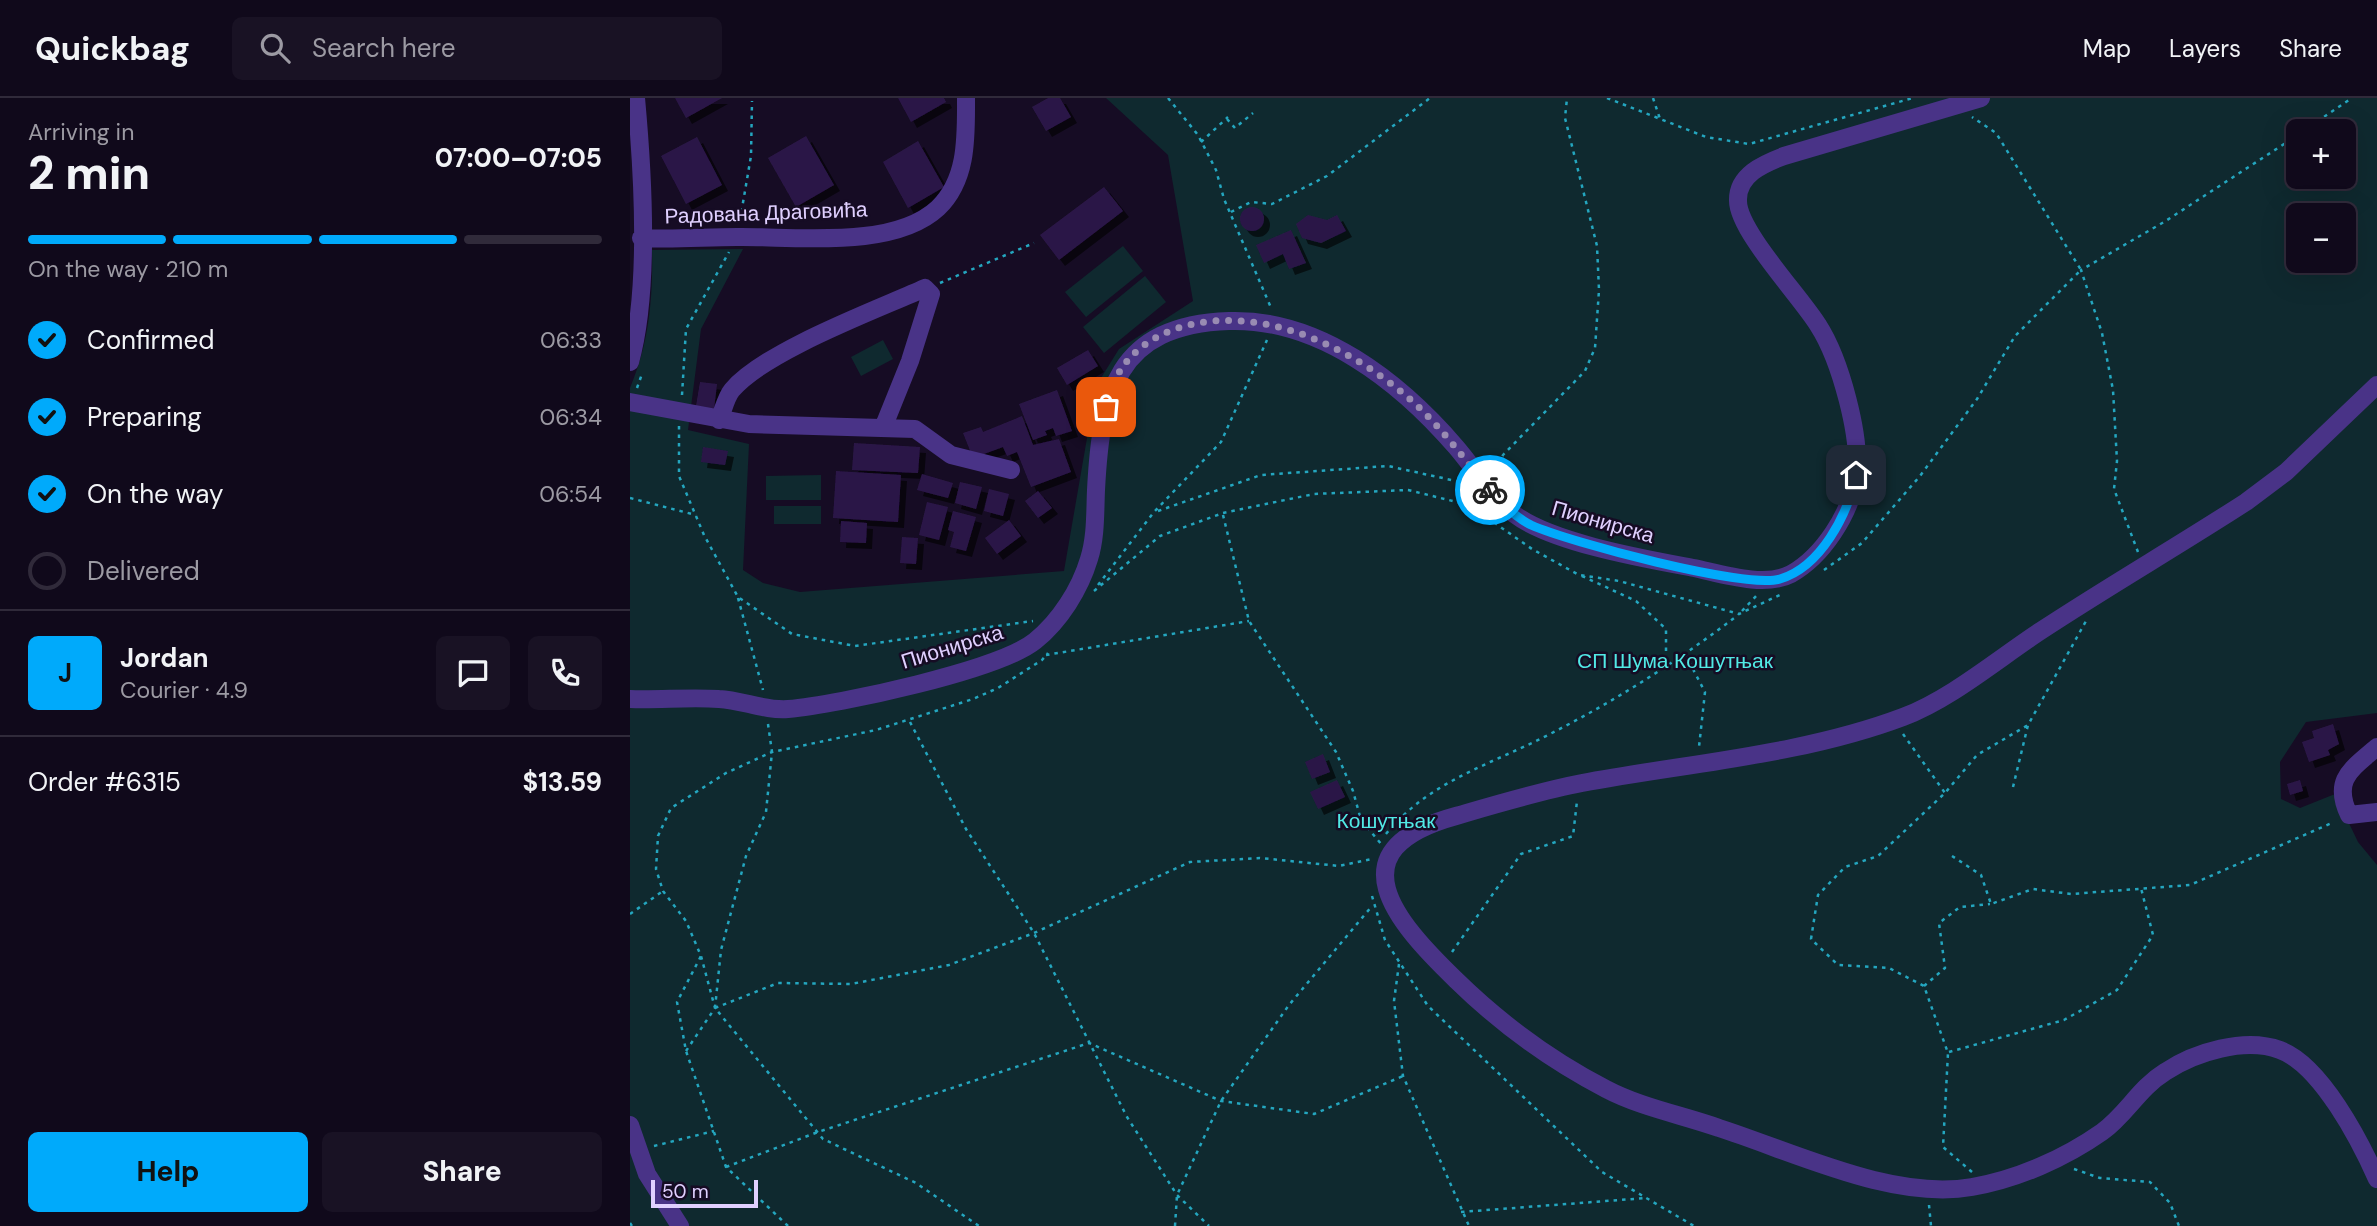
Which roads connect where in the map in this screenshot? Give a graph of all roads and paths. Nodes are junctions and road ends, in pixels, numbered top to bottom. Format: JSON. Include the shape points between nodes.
{"nodes":[{"id":1,"x":636,"y":98,"type":"edge"},
{"id":2,"x":966,"y":98,"type":"edge"},
{"id":3,"x":1168,"y":98,"type":"edge"},
{"id":4,"x":1430,"y":98,"type":"edge"},
{"id":5,"x":1567,"y":98,"type":"edge"},
{"id":6,"x":1607,"y":98,"type":"edge"},
{"id":7,"x":1653,"y":98,"type":"edge"},
{"id":8,"x":1913,"y":98,"type":"edge"},
{"id":9,"x":1981,"y":98,"type":"edge"},
{"id":10,"x":2352,"y":98,"type":"edge"},
{"id":11,"x":752,"y":101,"type":"dead end"},
{"id":12,"x":1954,"y":106,"type":"junction"},
{"id":13,"x":1253,"y":113,"type":"dead end"},
{"id":14,"x":1660,"y":119,"type":"junction"},
{"id":15,"x":2321,"y":119,"type":"edge"},
{"id":16,"x":1201,"y":142,"type":"junction"},
{"id":17,"x":2286,"y":143,"type":"edge"},
{"id":18,"x":635,"y":151,"type":"edge"},
{"id":19,"x":1230,"y":213,"type":"junction"},
{"id":20,"x":737,"y":237,"type":"junction"},
{"id":21,"x":641,"y":238,"type":"junction"},
{"id":22,"x":1034,"y":243,"type":"dead end"},
{"id":23,"x":635,"y":264,"type":"edge"},
{"id":24,"x":2081,"y":271,"type":"junction"},
{"id":25,"x":931,"y":294,"type":"junction"},
{"id":26,"x":1274,"y":325,"type":"junction"},
{"id":27,"x":636,"y":368,"type":"edge"},
{"id":28,"x":2377,"y":385,"type":"edge"},
{"id":29,"x":633,"y":396,"type":"edge"},
{"id":30,"x":681,"y":413,"type":"junction"},
{"id":31,"x":719,"y":420,"type":"junction"},
{"id":32,"x":883,"y":428,"type":"junction"},
{"id":33,"x":1011,"y":470,"type":"dead end"},
{"id":34,"x":1489,"y":489,"type":"junction"},
{"id":35,"x":630,"y":498,"type":"edge"},
{"id":36,"x":1154,"y":512,"type":"junction"},
{"id":37,"x":1223,"y":513,"type":"junction"},
{"id":38,"x":696,"y":516,"type":"junction"},
{"id":39,"x":1504,"y":522,"type":"dead end"},
{"id":40,"x":1508,"y":533,"type":"junction"},
{"id":41,"x":2143,"y":568,"type":"junction"},
{"id":42,"x":1579,"y":575,"type":"junction"},
{"id":43,"x":1817,"y":575,"type":"dead end"},
{"id":44,"x":1778,"y":587,"type":"junction"},
{"id":45,"x":1095,"y":590,"type":"junction"},
{"id":46,"x":738,"y":597,"type":"junction"},
{"id":47,"x":1086,"y":601,"type":"dead end"},
{"id":48,"x":1739,"y":614,"type":"junction"},
{"id":49,"x":2088,"y":617,"type":"dead end"},
{"id":50,"x":1057,"y":619,"type":"junction"},
{"id":51,"x":1249,"y":621,"type":"junction"},
{"id":52,"x":1054,"y":645,"type":"dead end"},
{"id":53,"x":1685,"y":654,"type":"junction"},
{"id":54,"x":1046,"y":655,"type":"junction"},
{"id":55,"x":1657,"y":674,"type":"junction"},
{"id":56,"x":630,"y":699,"type":"edge"},
{"id":57,"x":766,"y":707,"type":"junction"},
{"id":58,"x":910,"y":721,"type":"junction"},
{"id":59,"x":1891,"y":721,"type":"junction"},
{"id":60,"x":2028,"y":725,"type":"junction"},
{"id":61,"x":2377,"y":747,"type":"edge"},
{"id":62,"x":772,"y":752,"type":"junction"},
{"id":63,"x":1698,"y":764,"type":"junction"},
{"id":64,"x":1579,"y":784,"type":"junction"},
{"id":65,"x":2013,"y":787,"type":"dead end"},
{"id":66,"x":1945,"y":793,"type":"junction"},
{"id":67,"x":2377,"y":812,"type":"edge"},
{"id":68,"x":2349,"y":815,"type":"junction"},
{"id":69,"x":1379,"y":843,"type":"junction"},
{"id":70,"x":1952,"y":856,"type":"dead end"},
{"id":71,"x":1372,"y":859,"type":"junction"},
{"id":72,"x":1369,"y":867,"type":"dead end"},
{"id":73,"x":2141,"y":888,"type":"junction"},
{"id":74,"x":663,"y":891,"type":"junction"},
{"id":75,"x":1371,"y":893,"type":"dead end"},
{"id":76,"x":1991,"y":904,"type":"junction"},
{"id":77,"x":1373,"y":906,"type":"junction"},
{"id":78,"x":630,"y":914,"type":"edge"},
{"id":79,"x":1034,"y":933,"type":"junction"},
{"id":80,"x":701,"y":956,"type":"junction"},
{"id":81,"x":1399,"y":964,"type":"junction"},
{"id":82,"x":1442,"y":967,"type":"junction"},
{"id":83,"x":1924,"y":986,"type":"junction"},
{"id":84,"x":715,"y":1008,"type":"junction"},
{"id":85,"x":1089,"y":1043,"type":"junction"},
{"id":86,"x":687,"y":1051,"type":"junction"},
{"id":87,"x":1948,"y":1053,"type":"junction"},
{"id":88,"x":1403,"y":1076,"type":"junction"},
{"id":89,"x":1221,"y":1101,"type":"junction"},
{"id":90,"x":630,"y":1125,"type":"edge"},
{"id":91,"x":714,"y":1131,"type":"junction"},
{"id":92,"x":818,"y":1132,"type":"junction"},
{"id":93,"x":638,"y":1150,"type":"junction"},
{"id":94,"x":2051,"y":1161,"type":"junction"},
{"id":95,"x":726,"y":1167,"type":"junction"},
{"id":96,"x":1974,"y":1174,"type":"dead end"},
{"id":97,"x":2377,"y":1179,"type":"edge"},
{"id":98,"x":1928,"y":1188,"type":"junction"},
{"id":99,"x":1177,"y":1195,"type":"junction"},
{"id":100,"x":1646,"y":1198,"type":"junction"},
{"id":101,"x":1461,"y":1212,"type":"junction"},
{"id":102,"x":680,"y":1226,"type":"edge"},
{"id":103,"x":788,"y":1226,"type":"edge"},
{"id":104,"x":979,"y":1226,"type":"edge"},
{"id":105,"x":1175,"y":1226,"type":"edge"},
{"id":106,"x":1209,"y":1226,"type":"edge"},
{"id":107,"x":1469,"y":1226,"type":"edge"},
{"id":108,"x":1694,"y":1226,"type":"edge"},
{"id":109,"x":1931,"y":1226,"type":"edge"},
{"id":110,"x":2179,"y":1226,"type":"edge"}],
"edges":[{"from":1,"to":18,"type":"street"},
{"from":2,"to":20,"type":"street","name":"Радована Драговића","via":[[966,144],[959,174],[940,206],[926,217],[895,229],[845,237]]},
{"from":3,"to":16,"type":"path"},
{"from":4,"to":19,"type":"path","via":[[1327,176],[1272,204],[1251,202]]},
{"from":5,"to":34,"type":"path","via":[[1566,118],[1597,246],[1595,348],[1585,371],[1503,455]]},
{"from":6,"to":14,"type":"path"},
{"from":7,"to":14,"type":"path"},
{"from":8,"to":14,"type":"path","via":[[1749,144],[1706,137]]},
{"from":9,"to":12,"type":"street"},
{"from":10,"to":15,"type":"path"},
{"from":11,"to":20,"type":"path","via":[[751,156]]},
{"from":12,"to":24,"type":"path","via":[[1996,133]]},
{"from":12,"to":44,"type":"street","via":[[1784,156],[1754,170],[1740,188],[1738,201],[1745,222],[1819,327],[1830,350],[1845,394],[1857,460],[1851,495],[1827,542]]},
{"from":13,"to":16,"type":"path","via":[[1235,128],[1227,118]]},
{"from":16,"to":19,"type":"path"},
{"from":17,"to":24,"type":"path"},
{"from":18,"to":21,"type":"street"},
{"from":19,"to":26,"type":"path","via":[[1262,283]]},
{"from":20,"to":21,"type":"street","name":"Радована Драговића"},
{"from":20,"to":30,"type":"path","via":[[686,329]]},
{"from":21,"to":23,"type":"street"},
{"from":22,"to":25,"type":"path","via":[[942,281]]},
{"from":23,"to":27,"type":"street","via":[[639,309]]},
{"from":24,"to":41,"type":"path","via":[[2102,333],[2113,390],[2114,489]]},
{"from":24,"to":43,"type":"path","via":[[2015,336],[1920,476],[1862,543]]},
{"from":25,"to":31,"type":"street","via":[[925,288],[822,333],[763,365],[731,390]]},
{"from":25,"to":32,"type":"street"},
{"from":26,"to":34,"type":"street","name":"Пионирска","via":[[1332,347],[1406,395]]},
{"from":26,"to":36,"type":"path","via":[[1221,442]]},
{"from":26,"to":50,"type":"street","name":"Пионирска","via":[[1231,321],[1183,327],[1147,342],[1119,370],[1109,391],[1101,430],[1089,558]]},
{"from":27,"to":29,"type":"path"},
{"from":28,"to":41,"type":"street","via":[[2286,472]]},
{"from":29,"to":30,"type":"street"},
{"from":30,"to":31,"type":"street"},
{"from":30,"to":38,"type":"path","via":[[679,476]]},
{"from":31,"to":32,"type":"street"},
{"from":32,"to":33,"type":"street","via":[[915,429],[951,455]]},
{"from":34,"to":36,"type":"path","via":[[1388,466],[1261,475]]},
{"from":34,"to":44,"type":"street","name":"Пионирска","via":[[1530,524],[1603,549]]},
{"from":35,"to":38,"type":"path"},
{"from":36,"to":45,"type":"path"},
{"from":37,"to":40,"type":"path","via":[[1314,494],[1408,490],[1469,505]]},
{"from":37,"to":45,"type":"path","via":[[1160,536]]},
{"from":37,"to":51,"type":"path"},
{"from":38,"to":46,"type":"path"},
{"from":39,"to":40,"type":"path"},
{"from":40,"to":42,"type":"path"},
{"from":41,"to":59,"type":"street","via":[[1929,705]]},
{"from":42,"to":48,"type":"path","via":[[1619,581]]},
{"from":42,"to":55,"type":"path","via":[[1636,601],[1665,629],[1666,656]]},
{"from":44,"to":48,"type":"path"},
{"from":44,"to":48,"type":"path"},
{"from":45,"to":47,"type":"path"},
{"from":46,"to":50,"type":"path","via":[[792,634],[855,646]]},
{"from":46,"to":57,"type":"path"},
{"from":48,"to":53,"type":"path"},
{"from":49,"to":60,"type":"path"},
{"from":50,"to":57,"type":"street","name":"Пионирска","via":[[1032,644],[972,668],[824,703],[788,709]]},
{"from":51,"to":54,"type":"path"},
{"from":51,"to":69,"type":"path","via":[[1336,752],[1360,820]]},
{"from":52,"to":54,"type":"path"},
{"from":53,"to":55,"type":"path"},
{"from":53,"to":63,"type":"path","via":[[1705,692]]},
{"from":54,"to":58,"type":"path","via":[[998,688]]},
{"from":55,"to":69,"type":"path","via":[[1548,736],[1470,769],[1403,813]]},
{"from":56,"to":57,"type":"street","name":"Пионирска","via":[[723,699]]},
{"from":57,"to":62,"type":"path"},
{"from":58,"to":62,"type":"path"},
{"from":58,"to":79,"type":"path","via":[[966,829]]},
{"from":59,"to":63,"type":"street","via":[[1845,735]]},
{"from":59,"to":66,"type":"path"},
{"from":60,"to":65,"type":"path"},
{"from":60,"to":66,"type":"path","via":[[1977,755]]},
{"from":61,"to":68,"type":"street","via":[[2343,782],[2341,793]]},
{"from":62,"to":74,"type":"path","via":[[726,773],[671,808],[658,836],[656,869]]},
{"from":62,"to":84,"type":"path","via":[[766,812],[746,856],[720,950]]},
{"from":63,"to":64,"type":"street"},
{"from":64,"to":82,"type":"path","via":[[1573,836],[1521,854]]},
{"from":64,"to":82,"type":"street","via":[[1440,820],[1400,842],[1388,861],[1386,893],[1422,947]]},
{"from":66,"to":83,"type":"path","via":[[1878,856],[1845,867],[1818,895],[1811,939],[1838,965],[1889,968]]},
{"from":67,"to":68,"type":"street"},
{"from":68,"to":73,"type":"path","via":[[2190,885]]},
{"from":69,"to":71,"type":"path"},
{"from":70,"to":76,"type":"path","via":[[1981,875]]},
{"from":71,"to":72,"type":"path"},
{"from":71,"to":79,"type":"path","via":[[1339,866],[1260,858],[1190,862]]},
{"from":73,"to":76,"type":"path","via":[[2071,894],[2033,889]]},
{"from":73,"to":87,"type":"path","via":[[2153,935],[2117,989],[2064,1020]]},
{"from":74,"to":78,"type":"path"},
{"from":74,"to":80,"type":"path","via":[[686,920]]},
{"from":75,"to":77,"type":"path"},
{"from":76,"to":83,"type":"path","via":[[1961,907],[1939,923],[1945,968]]},
{"from":77,"to":81,"type":"path"},
{"from":77,"to":89,"type":"path","via":[[1289,1005]]},
{"from":79,"to":84,"type":"path","via":[[949,965],[851,984],[778,983]]},
{"from":79,"to":85,"type":"path"},
{"from":80,"to":84,"type":"path"},
{"from":80,"to":86,"type":"path","via":[[677,1002]]},
{"from":81,"to":88,"type":"path","via":[[1394,1000]]},
{"from":81,"to":100,"type":"path","via":[[1429,1006],[1602,1172]]},
{"from":82,"to":98,"type":"street","via":[[1530,1043],[1616,1094],[1854,1173]]},
{"from":83,"to":87,"type":"path"},
{"from":84,"to":86,"type":"path"},
{"from":84,"to":92,"type":"path"},
{"from":85,"to":89,"type":"path"},
{"from":85,"to":92,"type":"path"},
{"from":85,"to":99,"type":"path","via":[[1127,1117]]},
{"from":86,"to":91,"type":"path"},
{"from":87,"to":96,"type":"path","via":[[1943,1147]]},
{"from":88,"to":89,"type":"path","via":[[1314,1114]]},
{"from":88,"to":101,"type":"path"},
{"from":89,"to":99,"type":"path"},
{"from":90,"to":93,"type":"street"},
{"from":91,"to":93,"type":"path"},
{"from":91,"to":95,"type":"path"},
{"from":92,"to":95,"type":"path"},
{"from":92,"to":104,"type":"path","via":[[823,1139],[916,1183]]},
{"from":93,"to":102,"type":"street","via":[[658,1194]]},
{"from":94,"to":97,"type":"street","via":[[2105,1130],[2140,1092],[2171,1068],[2216,1051],[2267,1047],[2293,1057],[2319,1082],[2349,1125]]},
{"from":94,"to":98,"type":"street","via":[[1990,1183]]},
{"from":94,"to":110,"type":"path","via":[[2100,1178],[2150,1182],[2170,1203]]},
{"from":95,"to":103,"type":"path"},
{"from":98,"to":109,"type":"path"},
{"from":99,"to":105,"type":"path"},
{"from":99,"to":106,"type":"path"},
{"from":100,"to":101,"type":"path"},
{"from":100,"to":108,"type":"path"},
{"from":101,"to":107,"type":"path"}]}
